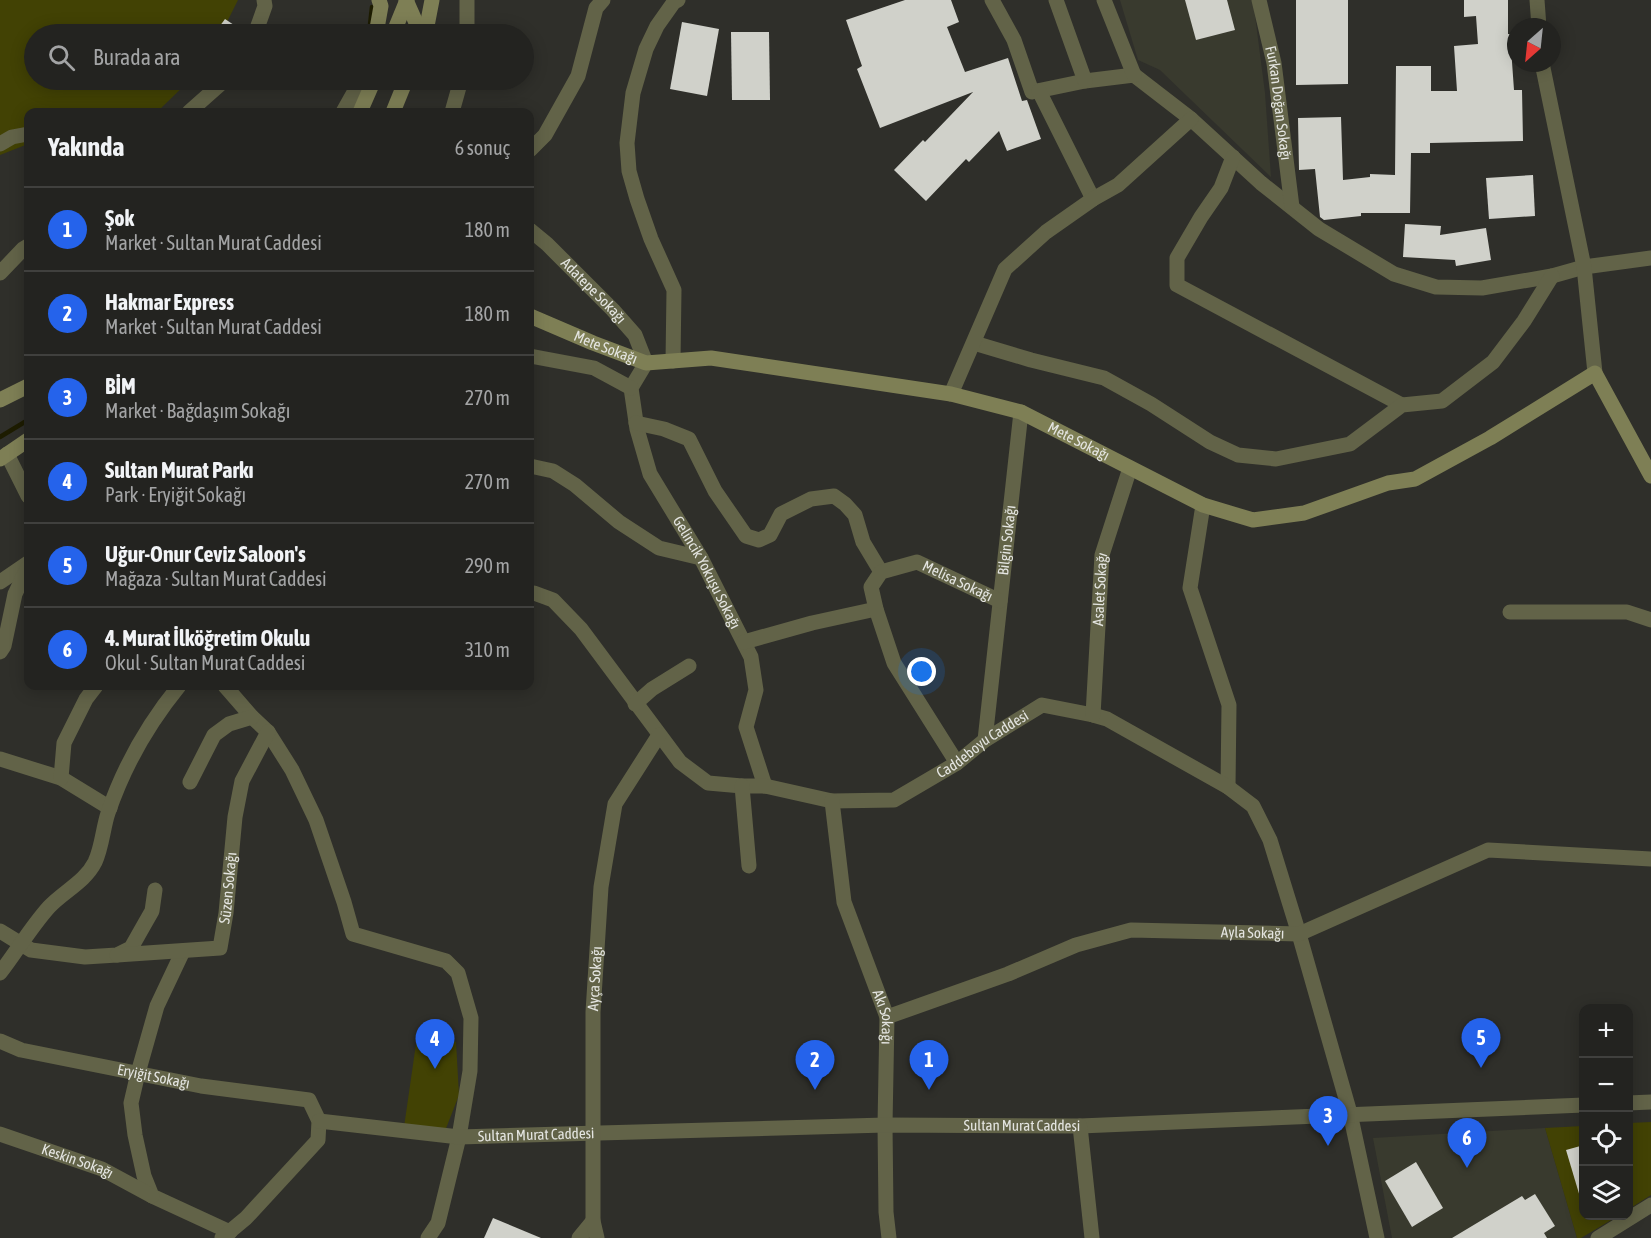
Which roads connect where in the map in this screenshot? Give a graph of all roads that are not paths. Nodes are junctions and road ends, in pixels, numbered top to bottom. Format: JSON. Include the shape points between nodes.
{"nodes":[{"id":1,"x":264,"y":0,"type":"edge"},
{"id":2,"x":379,"y":0,"type":"edge"},
{"id":3,"x":407,"y":0,"type":"edge"},
{"id":4,"x":432,"y":0,"type":"edge"},
{"id":5,"x":466,"y":0,"type":"edge"},
{"id":6,"x":603,"y":0,"type":"edge"},
{"id":7,"x":678,"y":0,"type":"edge"},
{"id":8,"x":992,"y":0,"type":"edge"},
{"id":9,"x":1056,"y":0,"type":"edge"},
{"id":10,"x":1104,"y":0,"type":"edge"},
{"id":11,"x":1259,"y":0,"type":"edge"},
{"id":12,"x":1537,"y":0,"type":"edge"},
{"id":13,"x":1538,"y":18,"type":"edge"},
{"id":14,"x":259,"y":24,"type":"edge"},
{"id":15,"x":378,"y":24,"type":"edge"},
{"id":16,"x":397,"y":24,"type":"edge"},
{"id":17,"x":418,"y":24,"type":"edge"},
{"id":18,"x":428,"y":24,"type":"edge"},
{"id":19,"x":467,"y":24,"type":"edge"},
{"id":20,"x":1544,"y":72,"type":"edge"},
{"id":21,"x":1134,"y":75,"type":"junction"},
{"id":22,"x":1085,"y":81,"type":"junction"},
{"id":23,"x":214,"y":90,"type":"edge"},
{"id":24,"x":356,"y":90,"type":"edge"},
{"id":25,"x":361,"y":90,"type":"edge"},
{"id":26,"x":369,"y":90,"type":"edge"},
{"id":27,"x":402,"y":90,"type":"edge"},
{"id":28,"x":458,"y":90,"type":"edge"},
{"id":29,"x":1036,"y":91,"type":"junction"},
{"id":30,"x":194,"y":108,"type":"edge"},
{"id":31,"x":345,"y":108,"type":"edge"},
{"id":32,"x":358,"y":108,"type":"edge"},
{"id":33,"x":360,"y":108,"type":"edge"},
{"id":34,"x":395,"y":108,"type":"edge"},
{"id":35,"x":453,"y":108,"type":"edge"},
{"id":36,"x":1191,"y":119,"type":"junction"},
{"id":37,"x":24,"y":135,"type":"edge"},
{"id":38,"x":0,"y":144,"type":"edge"},
{"id":39,"x":534,"y":146,"type":"edge"},
{"id":40,"x":1233,"y":157,"type":"junction"},
{"id":41,"x":1093,"y":199,"type":"junction"},
{"id":42,"x":1292,"y":207,"type":"junction"},
{"id":43,"x":534,"y":234,"type":"edge"},
{"id":44,"x":24,"y":248,"type":"edge"},
{"id":45,"x":1651,"y":258,"type":"edge"},
{"id":46,"x":1584,"y":267,"type":"junction"},
{"id":47,"x":0,"y":273,"type":"edge"},
{"id":48,"x":1552,"y":276,"type":"junction"},
{"id":49,"x":534,"y":318,"type":"edge"},
{"id":50,"x":974,"y":343,"type":"junction"},
{"id":51,"x":534,"y":357,"type":"edge"},
{"id":52,"x":673,"y":361,"type":"junction"},
{"id":53,"x":646,"y":363,"type":"junction"},
{"id":54,"x":1595,"y":373,"type":"junction"},
{"id":55,"x":24,"y":388,"type":"edge"},
{"id":56,"x":631,"y":388,"type":"junction"},
{"id":57,"x":951,"y":394,"type":"junction"},
{"id":58,"x":0,"y":400,"type":"edge"},
{"id":59,"x":1402,"y":405,"type":"junction"},
{"id":60,"x":1021,"y":412,"type":"junction"},
{"id":61,"x":636,"y":423,"type":"junction"},
{"id":62,"x":24,"y":443,"type":"edge"},
{"id":63,"x":4,"y":456,"type":"edge"},
{"id":64,"x":534,"y":467,"type":"edge"},
{"id":65,"x":1130,"y":468,"type":"junction"},
{"id":66,"x":1651,"y":476,"type":"edge"},
{"id":67,"x":24,"y":489,"type":"edge"},
{"id":68,"x":1203,"y":505,"type":"junction"},
{"id":69,"x":701,"y":558,"type":"junction"},
{"id":70,"x":24,"y":567,"type":"edge"},
{"id":71,"x":881,"y":572,"type":"junction"},
{"id":72,"x":24,"y":574,"type":"edge"},
{"id":73,"x":0,"y":582,"type":"edge"},
{"id":74,"x":534,"y":592,"type":"edge"},
{"id":75,"x":1000,"y":601,"type":"junction"},
{"id":76,"x":876,"y":609,"type":"junction"},
{"id":77,"x":1510,"y":612,"type":"dead end"},
{"id":78,"x":1651,"y":620,"type":"edge"},
{"id":79,"x":744,"y":642,"type":"junction"},
{"id":80,"x":0,"y":652,"type":"edge"},
{"id":81,"x":689,"y":666,"type":"dead end"},
{"id":82,"x":93,"y":690,"type":"edge"},
{"id":83,"x":176,"y":690,"type":"edge"},
{"id":84,"x":228,"y":690,"type":"edge"},
{"id":85,"x":635,"y":704,"type":"junction"},
{"id":86,"x":1093,"y":715,"type":"junction"},
{"id":87,"x":252,"y":717,"type":"junction"},
{"id":88,"x":268,"y":732,"type":"junction"},
{"id":89,"x":659,"y":735,"type":"junction"},
{"id":90,"x":985,"y":740,"type":"junction"},
{"id":91,"x":0,"y":759,"type":"edge"},
{"id":92,"x":957,"y":763,"type":"junction"},
{"id":93,"x":61,"y":778,"type":"junction"},
{"id":94,"x":190,"y":782,"type":"dead end"},
{"id":95,"x":742,"y":786,"type":"junction"},
{"id":96,"x":765,"y":786,"type":"junction"},
{"id":97,"x":1228,"y":787,"type":"junction"},
{"id":98,"x":832,"y":801,"type":"junction"},
{"id":99,"x":110,"y":808,"type":"junction"},
{"id":100,"x":1651,"y":859,"type":"edge"},
{"id":101,"x":749,"y":866,"type":"dead end"},
{"id":102,"x":155,"y":890,"type":"dead end"},
{"id":103,"x":0,"y":931,"type":"edge"},
{"id":104,"x":1299,"y":934,"type":"junction"},
{"id":105,"x":22,"y":944,"type":"junction"},
{"id":106,"x":183,"y":951,"type":"junction"},
{"id":107,"x":117,"y":955,"type":"junction"},
{"id":108,"x":0,"y":973,"type":"edge"},
{"id":109,"x":887,"y":1017,"type":"junction"},
{"id":110,"x":0,"y":1041,"type":"edge"},
{"id":111,"x":138,"y":1073,"type":"junction"},
{"id":112,"x":1651,"y":1102,"type":"edge"},
{"id":113,"x":1633,"y":1103,"type":"edge"},
{"id":114,"x":1579,"y":1105,"type":"edge"},
{"id":115,"x":1350,"y":1113,"type":"junction"},
{"id":116,"x":319,"y":1121,"type":"junction"},
{"id":117,"x":885,"y":1125,"type":"junction"},
{"id":118,"x":1080,"y":1126,"type":"junction"},
{"id":119,"x":594,"y":1132,"type":"junction"},
{"id":120,"x":0,"y":1134,"type":"edge"},
{"id":121,"x":459,"y":1137,"type":"junction"},
{"id":122,"x":152,"y":1197,"type":"junction"},
{"id":123,"x":1651,"y":1205,"type":"edge"},
{"id":124,"x":593,"y":1221,"type":"junction"},
{"id":125,"x":226,"y":1235,"type":"edge"},
{"id":126,"x":428,"y":1238,"type":"edge"},
{"id":127,"x":579,"y":1238,"type":"edge"},
{"id":128,"x":597,"y":1238,"type":"edge"},
{"id":129,"x":889,"y":1238,"type":"edge"},
{"id":130,"x":1092,"y":1238,"type":"edge"},
{"id":131,"x":1377,"y":1238,"type":"edge"},
{"id":132,"x":1598,"y":1238,"type":"edge"}],
"edges":[{"from":1,"to":14,"type":"street"},
{"from":2,"to":15,"type":"main road"},
{"from":3,"to":16,"type":"main road"},
{"from":3,"to":17,"type":"main road"},
{"from":4,"to":18,"type":"main road"},
{"from":5,"to":19,"type":"street"},
{"from":6,"to":39,"type":"street","via":[[596,8],[578,76],[545,135]]},
{"from":7,"to":52,"type":"street","via":[[657,26],[646,49],[633,93],[627,143],[628,171],[651,239],[674,290]]},
{"from":8,"to":29,"type":"street"},
{"from":9,"to":22,"type":"street"},
{"from":10,"to":21,"type":"street"},
{"from":11,"to":42,"type":"street","name":"Furkan Doğan Sokağı","via":[[1274,63]]},
{"from":12,"to":13,"type":"street"},
{"from":20,"to":46,"type":"street"},
{"from":21,"to":22,"type":"street"},
{"from":21,"to":36,"type":"street"},
{"from":22,"to":29,"type":"street"},
{"from":23,"to":30,"type":"street"},
{"from":24,"to":31,"type":"street"},
{"from":25,"to":32,"type":"main road"},
{"from":26,"to":33,"type":"main road"},
{"from":27,"to":34,"type":"main road"},
{"from":28,"to":35,"type":"street"},
{"from":29,"to":41,"type":"street"},
{"from":36,"to":40,"type":"street"},
{"from":36,"to":41,"type":"street","via":[[1118,185]]},
{"from":37,"to":38,"type":"street"},
{"from":40,"to":42,"type":"street"},
{"from":40,"to":59,"type":"street","via":[[1221,188],[1177,258],[1178,285]]},
{"from":41,"to":50,"type":"street","via":[[1046,231],[1005,269]]},
{"from":42,"to":48,"type":"street","via":[[1319,229],[1394,274],[1436,287],[1482,288]]},
{"from":43,"to":53,"type":"street","name":"Adatepe Sokağı","via":[[613,310],[634,335]]},
{"from":44,"to":47,"type":"street"},
{"from":45,"to":46,"type":"street"},
{"from":46,"to":48,"type":"street"},
{"from":46,"to":54,"type":"street"},
{"from":48,"to":59,"type":"street","via":[[1493,362],[1442,401]]},
{"from":49,"to":53,"type":"main road","name":"Mete Sokağı"},
{"from":50,"to":57,"type":"street"},
{"from":50,"to":59,"type":"street","via":[[1104,378],[1210,442],[1238,454],[1276,459],[1350,444]]},
{"from":51,"to":56,"type":"street","via":[[594,368]]},
{"from":52,"to":53,"type":"main road","name":"Mete Sokağı"},
{"from":52,"to":57,"type":"main road","name":"Mete Sokağı","via":[[711,358]]},
{"from":53,"to":56,"type":"street"},
{"from":54,"to":66,"type":"main road"},
{"from":54,"to":68,"type":"main road","name":"Mete Sokağı","via":[[1415,479],[1388,483],[1304,513],[1253,520]]},
{"from":55,"to":58,"type":"main road"},
{"from":56,"to":61,"type":"street","name":"Gelincik Yokuşu Sokağı"},
{"from":57,"to":60,"type":"main road","name":"Mete Sokağı"},
{"from":60,"to":65,"type":"main road","name":"Mete Sokağı"},
{"from":60,"to":75,"type":"street","name":"Bilgin Sokağı"},
{"from":61,"to":69,"type":"street","name":"Gelincik Yokuşu Sokağı","via":[[650,474]]},
{"from":61,"to":71,"type":"street","via":[[689,440],[715,491],[746,536],[759,540],[770,535],[781,514],[812,499],[834,496],[855,515],[862,542]]},
{"from":62,"to":63,"type":"main road"},
{"from":63,"to":67,"type":"street"},
{"from":64,"to":69,"type":"street","via":[[553,471],[575,485],[659,548]]},
{"from":65,"to":68,"type":"main road","name":"Mete Sokağı"},
{"from":65,"to":86,"type":"street","name":"Asalet Sokağı","via":[[1102,555]]},
{"from":68,"to":97,"type":"street","via":[[1190,588],[1229,705]]},
{"from":69,"to":79,"type":"street","name":"Gelincik Yokuşu Sokağı"},
{"from":70,"to":73,"type":"street"},
{"from":71,"to":75,"type":"street","name":"Melisa Sokağı","via":[[917,562]]},
{"from":71,"to":76,"type":"street","via":[[871,586]]},
{"from":72,"to":80,"type":"street"},
{"from":74,"to":85,"type":"street","name":"Caddeboyu Caddesi","via":[[553,600],[581,629]]},
{"from":75,"to":90,"type":"street","name":"Bilgin Sokağı"},
{"from":76,"to":79,"type":"street"},
{"from":76,"to":92,"type":"street","via":[[894,663]]},
{"from":77,"to":78,"type":"street","via":[[1627,612]]},
{"from":79,"to":96,"type":"street","name":"Gelincik Yokuşu Sokağı","via":[[751,657],[756,690],[746,727]]},
{"from":81,"to":85,"type":"street"},
{"from":82,"to":93,"type":"street","via":[[64,743]]},
{"from":83,"to":99,"type":"street","via":[[144,734]]},
{"from":84,"to":87,"type":"street"},
{"from":85,"to":89,"type":"street","name":"Caddeboyu Caddesi"},
{"from":86,"to":90,"type":"street","name":"Caddeboyu Caddesi","via":[[1042,705]]},
{"from":86,"to":97,"type":"street","name":"Caddeboyu Caddesi","via":[[1107,719]]},
{"from":87,"to":88,"type":"street"},
{"from":87,"to":94,"type":"street","via":[[229,724],[214,735]]},
{"from":88,"to":106,"type":"street","name":"Süzen Sokağı","via":[[242,781],[220,948]]},
{"from":88,"to":121,"type":"street","via":[[316,820],[353,934],[446,961],[458,974],[471,1018],[470,1071]]},
{"from":89,"to":95,"type":"street","name":"Caddeboyu Caddesi","via":[[680,762],[708,783]]},
{"from":89,"to":119,"type":"street","name":"Ayça Sokağı","via":[[615,804],[601,887],[594,1001]]},
{"from":90,"to":92,"type":"street","name":"Caddeboyu Caddesi"},
{"from":91,"to":93,"type":"street"},
{"from":92,"to":98,"type":"street","name":"Caddeboyu Caddesi","via":[[894,800]]},
{"from":93,"to":99,"type":"street"},
{"from":95,"to":96,"type":"street","name":"Caddeboyu Caddesi"},
{"from":95,"to":101,"type":"street"},
{"from":96,"to":98,"type":"street","name":"Caddeboyu Caddesi"},
{"from":97,"to":104,"type":"street","name":"Caddeboyu Caddesi","via":[[1253,806],[1270,840]]},
{"from":98,"to":109,"type":"street","name":"Akı Sokağı","via":[[844,902]]},
{"from":99,"to":105,"type":"street","via":[[95,862],[81,881],[51,905]]},
{"from":100,"to":104,"type":"street","name":"Ayla Sokağı","via":[[1488,850]]},
{"from":102,"to":107,"type":"street","via":[[152,911],[131,948]]},
{"from":103,"to":105,"type":"street","name":"Süzen Sokağı"},
{"from":104,"to":109,"type":"street","name":"Ayla Sokağı","via":[[1131,930],[1076,945]]},
{"from":104,"to":115,"type":"street","name":"Caddeboyu Caddesi"},
{"from":105,"to":107,"type":"street","name":"Süzen Sokağı","via":[[32,950],[85,957]]},
{"from":105,"to":108,"type":"street"},
{"from":106,"to":107,"type":"street","name":"Süzen Sokağı"},
{"from":106,"to":111,"type":"street","via":[[157,1006]]},
{"from":109,"to":117,"type":"street","name":"Akı Sokağı"},
{"from":110,"to":111,"type":"street","name":"Eryiğit Sokağı","via":[[21,1050]]},
{"from":111,"to":116,"type":"street","name":"Eryiğit Sokağı","via":[[201,1086],[309,1100]]},
{"from":111,"to":122,"type":"street","via":[[131,1103],[144,1176]]},
{"from":112,"to":113,"type":"street"},
{"from":114,"to":115,"type":"street","name":"Sultan Murat Caddesi"},
{"from":115,"to":118,"type":"street","name":"Sultan Murat Caddesi"},
{"from":115,"to":131,"type":"street","name":"Caddeboyu Caddesi"},
{"from":116,"to":121,"type":"street"},
{"from":116,"to":125,"type":"street","via":[[318,1140]]},
{"from":117,"to":118,"type":"street","name":"Sultan Murat Caddesi"},
{"from":117,"to":119,"type":"street","name":"Sultan Murat Caddesi"},
{"from":117,"to":129,"type":"street","name":"Akı Sokağı"},
{"from":118,"to":130,"type":"street"},
{"from":119,"to":121,"type":"street","name":"Sultan Murat Caddesi"},
{"from":119,"to":124,"type":"street","name":"Ayça Sokağı"},
{"from":120,"to":122,"type":"street","name":"Keskin Sokağı","via":[[102,1169]]},
{"from":121,"to":126,"type":"street","via":[[438,1223]]},
{"from":122,"to":125,"type":"street","name":"Keskin Sokağı"},
{"from":123,"to":132,"type":"street"},
{"from":124,"to":127,"type":"street"},
{"from":124,"to":128,"type":"street","name":"Ayça Sokağı"}]}
